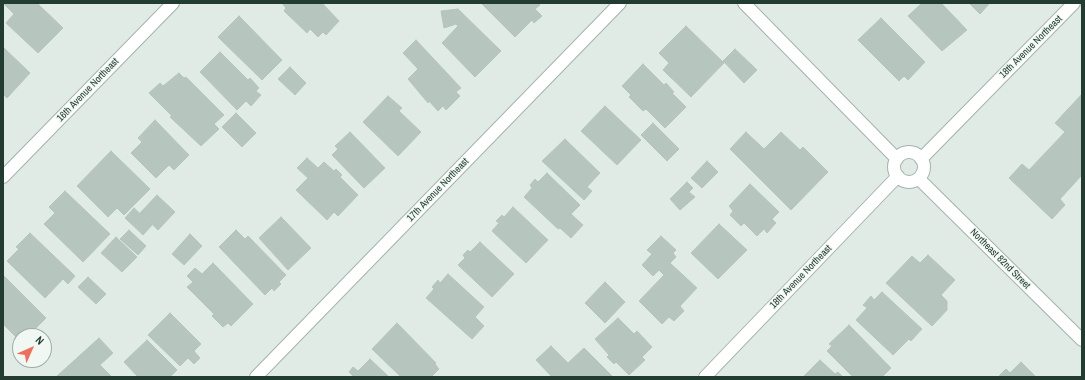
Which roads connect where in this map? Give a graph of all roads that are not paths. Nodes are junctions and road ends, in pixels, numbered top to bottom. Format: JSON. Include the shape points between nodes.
{"nodes":[{"id":1,"x":173,"y":3,"type":"edge"},
{"id":2,"x":620,"y":3,"type":"edge"},
{"id":3,"x":744,"y":3,"type":"edge"},
{"id":4,"x":1074,"y":3,"type":"edge"},
{"id":5,"x":897,"y":159,"type":"junction"},
{"id":6,"x":921,"y":159,"type":"junction"},
{"id":7,"x":898,"y":176,"type":"junction"},
{"id":8,"x":3,"y":177,"type":"edge"},
{"id":9,"x":919,"y":179,"type":"junction"},
{"id":10,"x":1082,"y":340,"type":"edge"},
{"id":11,"x":256,"y":377,"type":"edge"},
{"id":12,"x":705,"y":377,"type":"edge"}],
"edges":[{"from":1,"to":8,"type":"street","name":"16th Avenue Northeast"},
{"from":2,"to":11,"type":"street","name":"17th Avenue Northeast"},
{"from":3,"to":5,"type":"street"},
{"from":4,"to":6,"type":"street","name":"18th Avenue Northeast"},
{"from":5,"to":6,"type":"street","via":[[910,152]]},
{"from":5,"to":7,"type":"street","via":[[894,168]]},
{"from":6,"to":9,"type":"street","via":[[924,172]]},
{"from":7,"to":9,"type":"street","via":[[901,180],[910,182]]},
{"from":7,"to":12,"type":"street","name":"18th Avenue Northeast"},
{"from":9,"to":10,"type":"street","name":"Northeast 82nd Street"}]}
